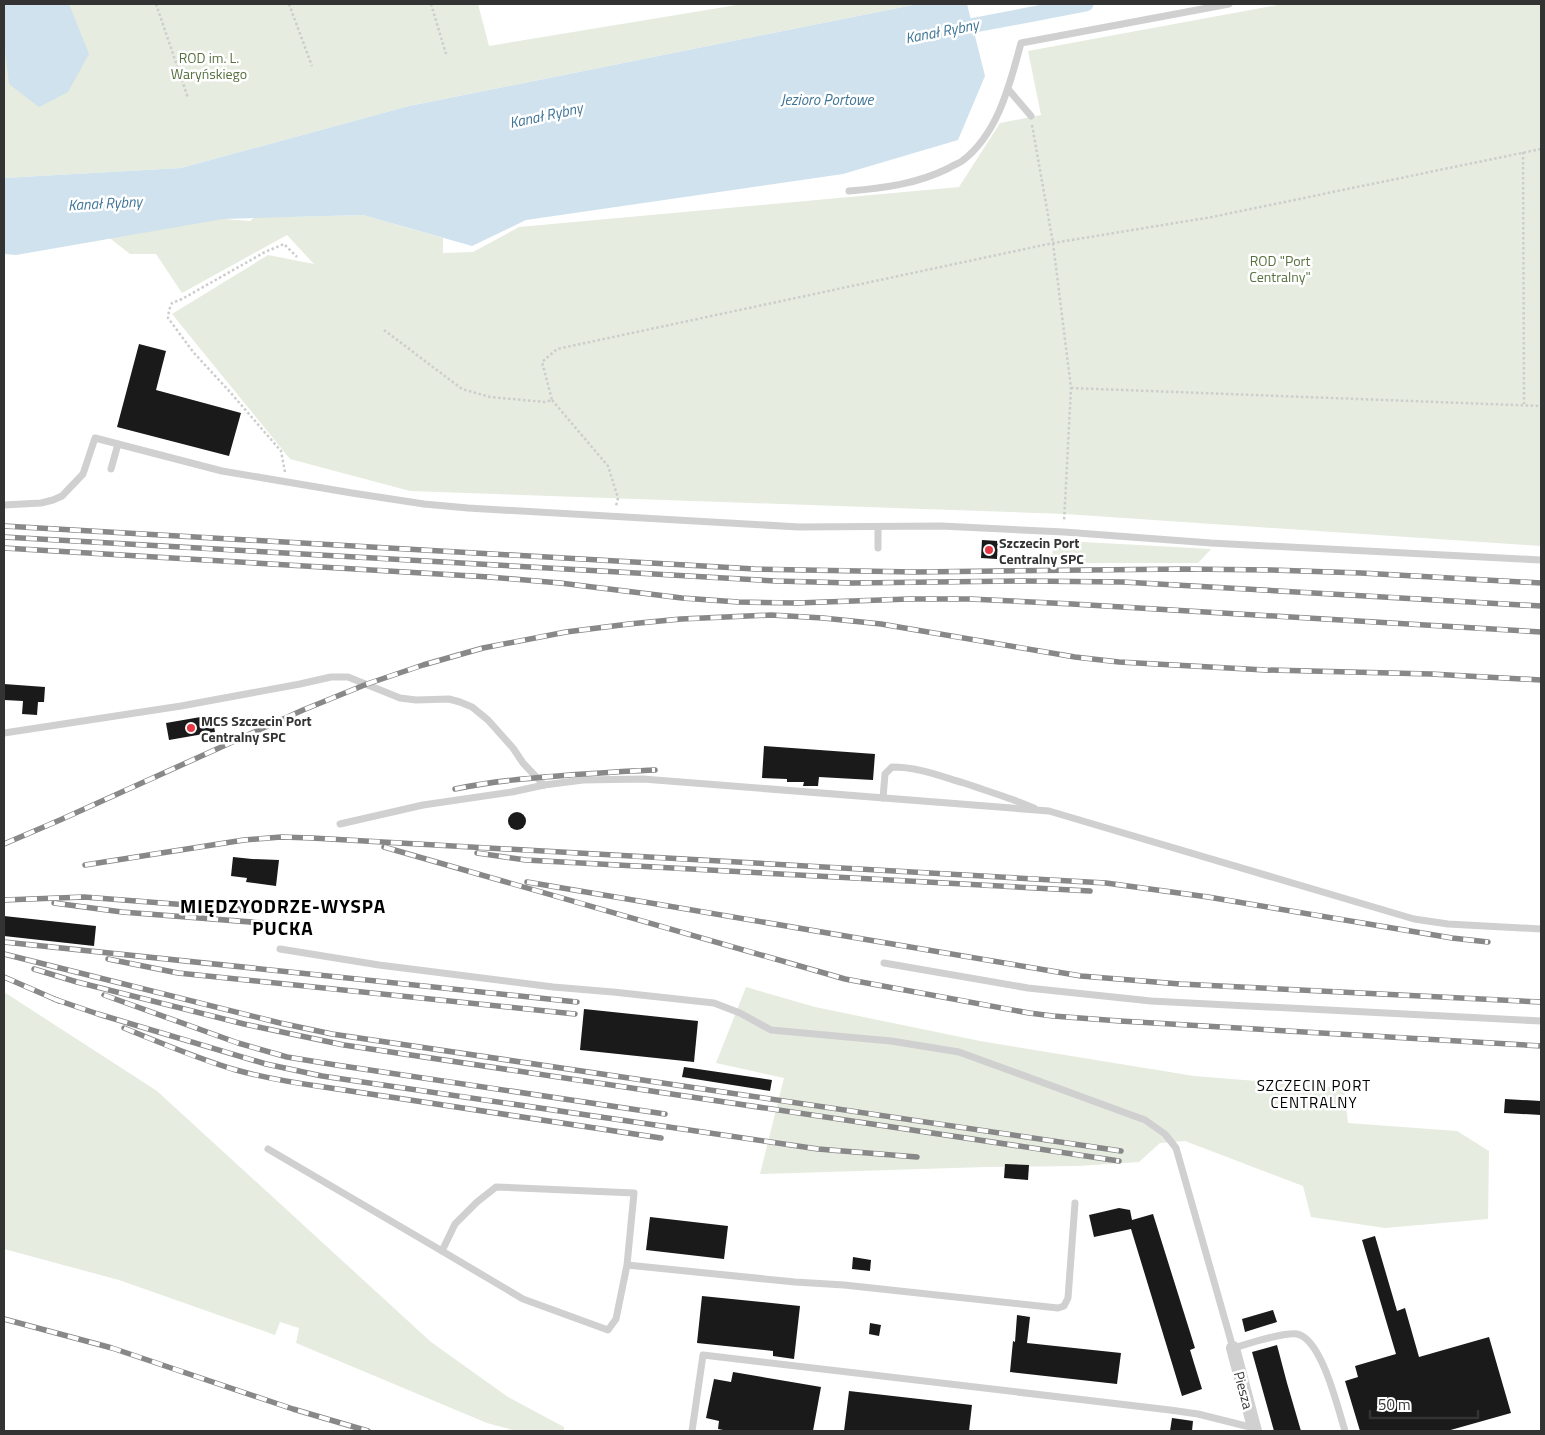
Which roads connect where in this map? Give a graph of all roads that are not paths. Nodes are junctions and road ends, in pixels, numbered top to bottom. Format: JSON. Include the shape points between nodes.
{"nodes":[{"id":1,"x":1229,"y":4,"type":"edge"},
{"id":2,"x":1008,"y":89,"type":"junction"},
{"id":3,"x":1031,"y":116,"type":"road end"},
{"id":4,"x":849,"y":191,"type":"dead end"},
{"id":5,"x":118,"y":444,"type":"junction"},
{"id":6,"x":111,"y":469,"type":"dead end"},
{"id":7,"x":4,"y":506,"type":"edge"},
{"id":8,"x":878,"y":527,"type":"junction"},
{"id":9,"x":878,"y":548,"type":"dead end"},
{"id":10,"x":1541,"y":560,"type":"edge"},
{"id":11,"x":4,"y":733,"type":"edge"},
{"id":12,"x":544,"y":785,"type":"junction"},
{"id":13,"x":883,"y":798,"type":"junction"},
{"id":14,"x":1041,"y":811,"type":"junction"},
{"id":15,"x":340,"y":824,"type":"dead end"},
{"id":16,"x":1541,"y":929,"type":"edge"},
{"id":17,"x":280,"y":949,"type":"dead end"},
{"id":18,"x":884,"y":963,"type":"dead end"},
{"id":19,"x":1541,"y":1020,"type":"edge"},
{"id":20,"x":268,"y":1149,"type":"dead end"},
{"id":21,"x":1075,"y":1203,"type":"dead end"},
{"id":22,"x":442,"y":1251,"type":"junction"},
{"id":23,"x":627,"y":1265,"type":"junction"},
{"id":24,"x":1233,"y":1348,"type":"junction"},
{"id":25,"x":1254,"y":1429,"type":"edge"},
{"id":26,"x":692,"y":1431,"type":"edge"},
{"id":27,"x":1346,"y":1431,"type":"edge"}],
"edges":[{"from":1,"to":2,"type":"lane","via":[[1021,43]]},
{"from":2,"to":3,"type":"lane"},
{"from":2,"to":4,"type":"lane","via":[[983,139],[962,161],[914,181]]},
{"from":5,"to":6,"type":"lane"},
{"from":5,"to":7,"type":"lane","via":[[95,438],[83,474],[62,496],[41,503]]},
{"from":5,"to":8,"type":"lane","via":[[222,471],[406,501],[478,509],[799,527]]},
{"from":8,"to":9,"type":"lane"},
{"from":8,"to":10,"type":"lane","via":[[988,528]]},
{"from":11,"to":12,"type":"lane","via":[[181,706],[331,676],[348,676],[400,698],[449,700],[472,706]]},
{"from":12,"to":13,"type":"lane","via":[[583,780],[642,779]]},
{"from":12,"to":15,"type":"lane","via":[[423,805]]},
{"from":13,"to":14,"type":"lane"},
{"from":13,"to":14,"type":"lane","via":[[885,774],[892,767],[908,767],[1013,799]]},
{"from":14,"to":16,"type":"lane","via":[[1414,919]]},
{"from":17,"to":24,"type":"lane","via":[[553,988],[714,1003],[771,1030],[891,1041],[959,1052],[1146,1120],[1165,1134],[1176,1148]]},
{"from":18,"to":19,"type":"lane","via":[[1028,988],[1151,1001]]},
{"from":20,"to":22,"type":"lane"},
{"from":21,"to":23,"type":"lane","via":[[1068,1298],[1064,1306],[1058,1308],[844,1284]]},
{"from":22,"to":23,"type":"lane","via":[[524,1299],[608,1330],[616,1319]]},
{"from":22,"to":23,"type":"lane","via":[[455,1224],[496,1186],[634,1193]]},
{"from":24,"to":25,"type":"street","name":"Piesza"},
{"from":24,"to":27,"type":"lane","via":[[1288,1334],[1298,1334],[1307,1340],[1320,1357]]},
{"from":25,"to":26,"type":"lane","via":[[1188,1413],[703,1354]]}]}
